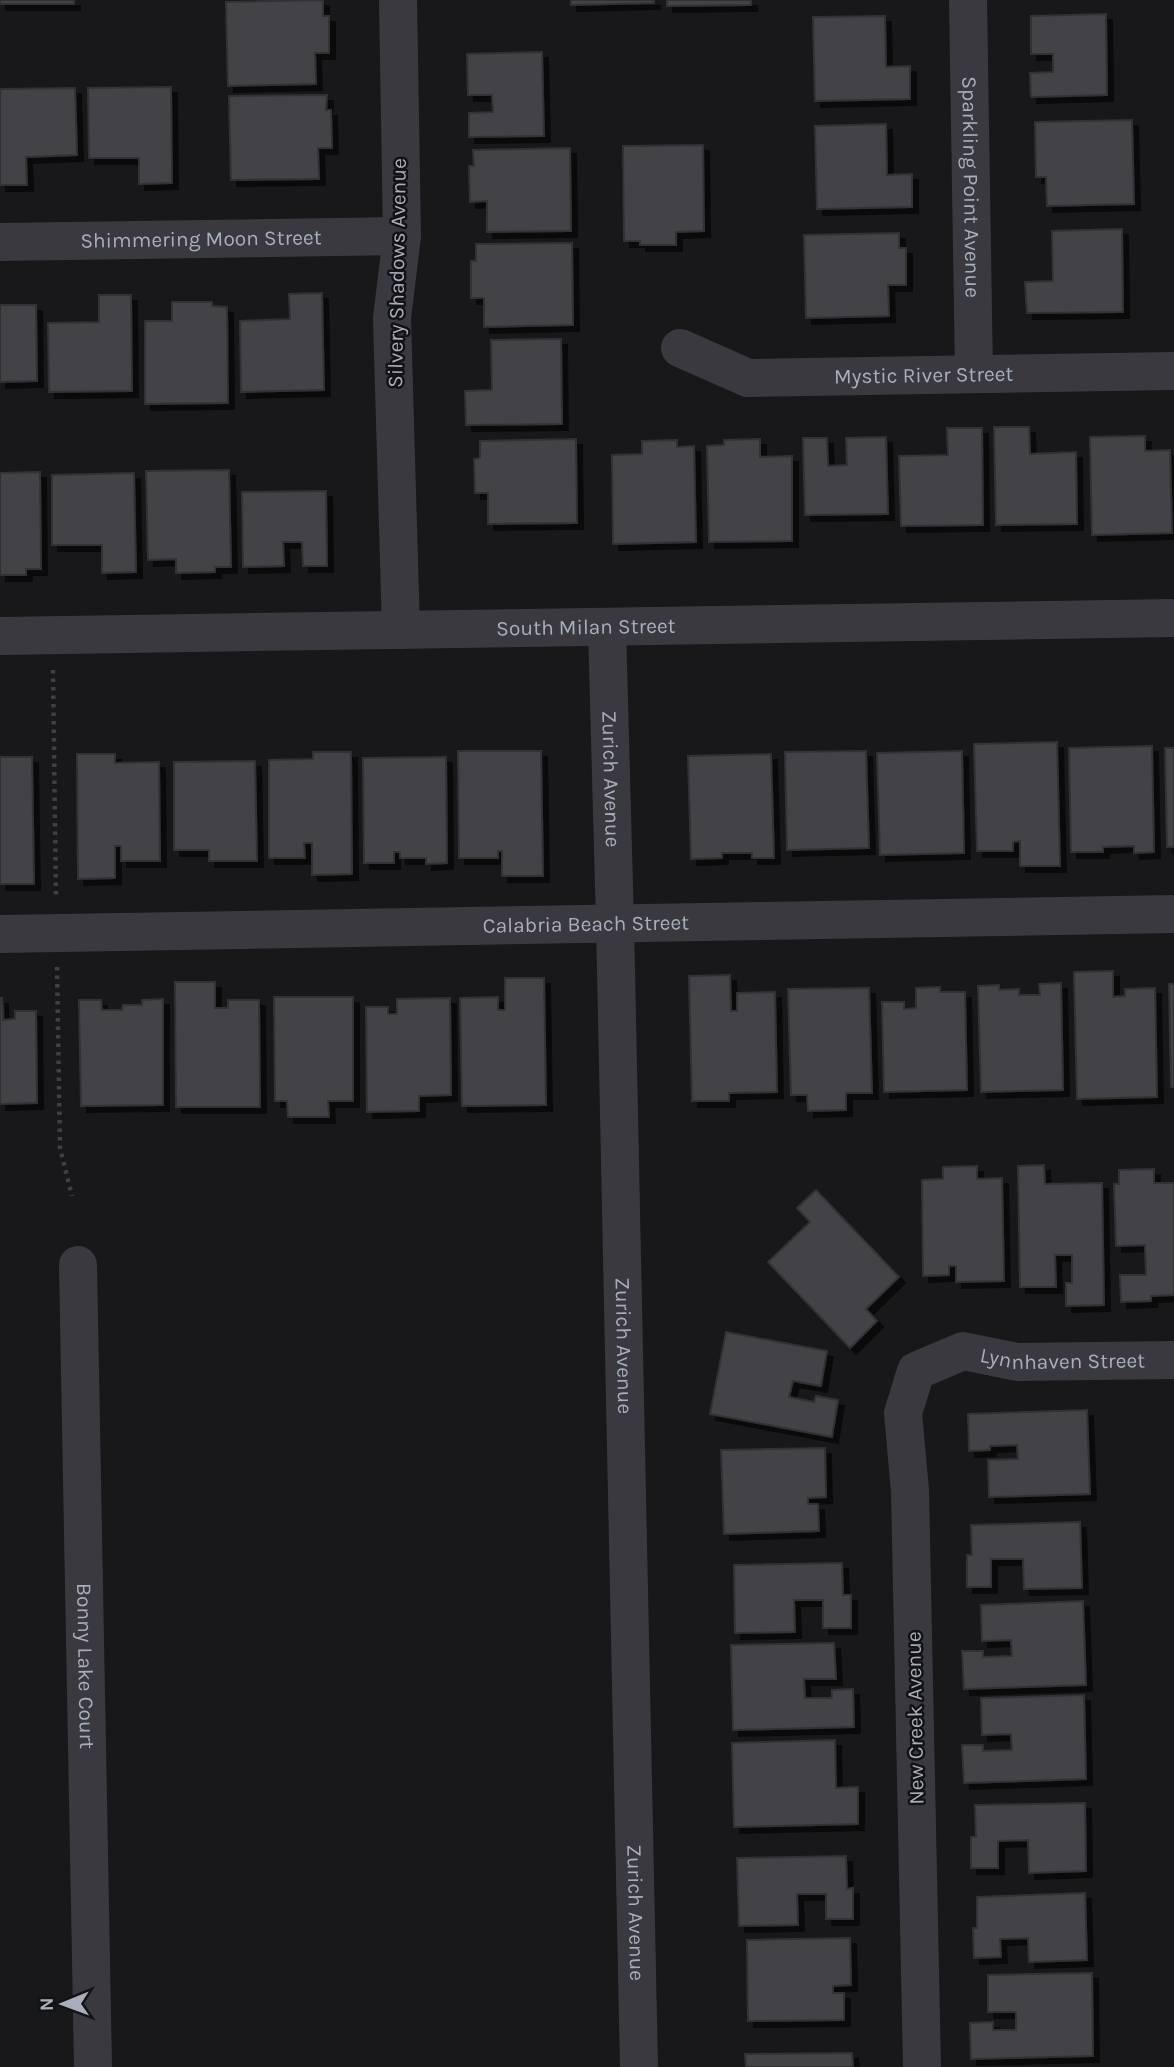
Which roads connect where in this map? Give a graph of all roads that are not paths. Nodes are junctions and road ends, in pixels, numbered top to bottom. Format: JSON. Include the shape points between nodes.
{"nodes":[{"id":1,"x":398,"y":0,"type":"edge"},
{"id":2,"x":968,"y":0,"type":"edge"},
{"id":3,"x":402,"y":236,"type":"junction"},
{"id":4,"x":0,"y":242,"type":"edge"},
{"id":5,"x":680,"y":348,"type":"dead end"},
{"id":6,"x":1174,"y":371,"type":"edge"},
{"id":7,"x":974,"y":374,"type":"junction"},
{"id":8,"x":1174,"y":618,"type":"edge"},
{"id":9,"x":607,"y":627,"type":"junction"},
{"id":10,"x":401,"y":630,"type":"junction"},
{"id":11,"x":0,"y":636,"type":"edge"},
{"id":12,"x":1174,"y":914,"type":"edge"},
{"id":13,"x":615,"y":923,"type":"junction"},
{"id":14,"x":0,"y":934,"type":"edge"},
{"id":15,"x":78,"y":1265,"type":"dead end"},
{"id":16,"x":1174,"y":1360,"type":"edge"},
{"id":17,"x":916,"y":1371,"type":"joint"},
{"id":18,"x":93,"y":2067,"type":"edge"},
{"id":19,"x":639,"y":2067,"type":"edge"},
{"id":20,"x":922,"y":2067,"type":"edge"}],
"edges":[{"from":1,"to":3,"type":"street","name":"Silvery Shadows Avenue"},
{"from":2,"to":7,"type":"street","name":"Sparkling Point Avenue"},
{"from":3,"to":4,"type":"street","name":"Shimmering Moon Street"},
{"from":3,"to":10,"type":"street","name":"Silvery Shadows Avenue","via":[[392,318]]},
{"from":5,"to":7,"type":"street","name":"Mystic River Street","via":[[748,378]]},
{"from":6,"to":7,"type":"street","name":"Mystic River Street"},
{"from":8,"to":9,"type":"street","name":"South Milan Street"},
{"from":9,"to":10,"type":"street","name":"South Milan Street"},
{"from":9,"to":13,"type":"street","name":"Zurich Avenue"},
{"from":10,"to":11,"type":"street","name":"South Milan Street"},
{"from":12,"to":13,"type":"street","name":"Calabria Beach Street"},
{"from":13,"to":14,"type":"street","name":"Calabria Beach Street"},
{"from":13,"to":19,"type":"street","name":"Zurich Avenue"},
{"from":15,"to":18,"type":"street","name":"Bonny Lake Court"},
{"from":16,"to":17,"type":"street","name":"Lynnhaven Street","via":[[1017,1362],[963,1351]]},
{"from":17,"to":20,"type":"street","name":"New Creek Avenue","via":[[903,1413],[910,1491]]}]}
